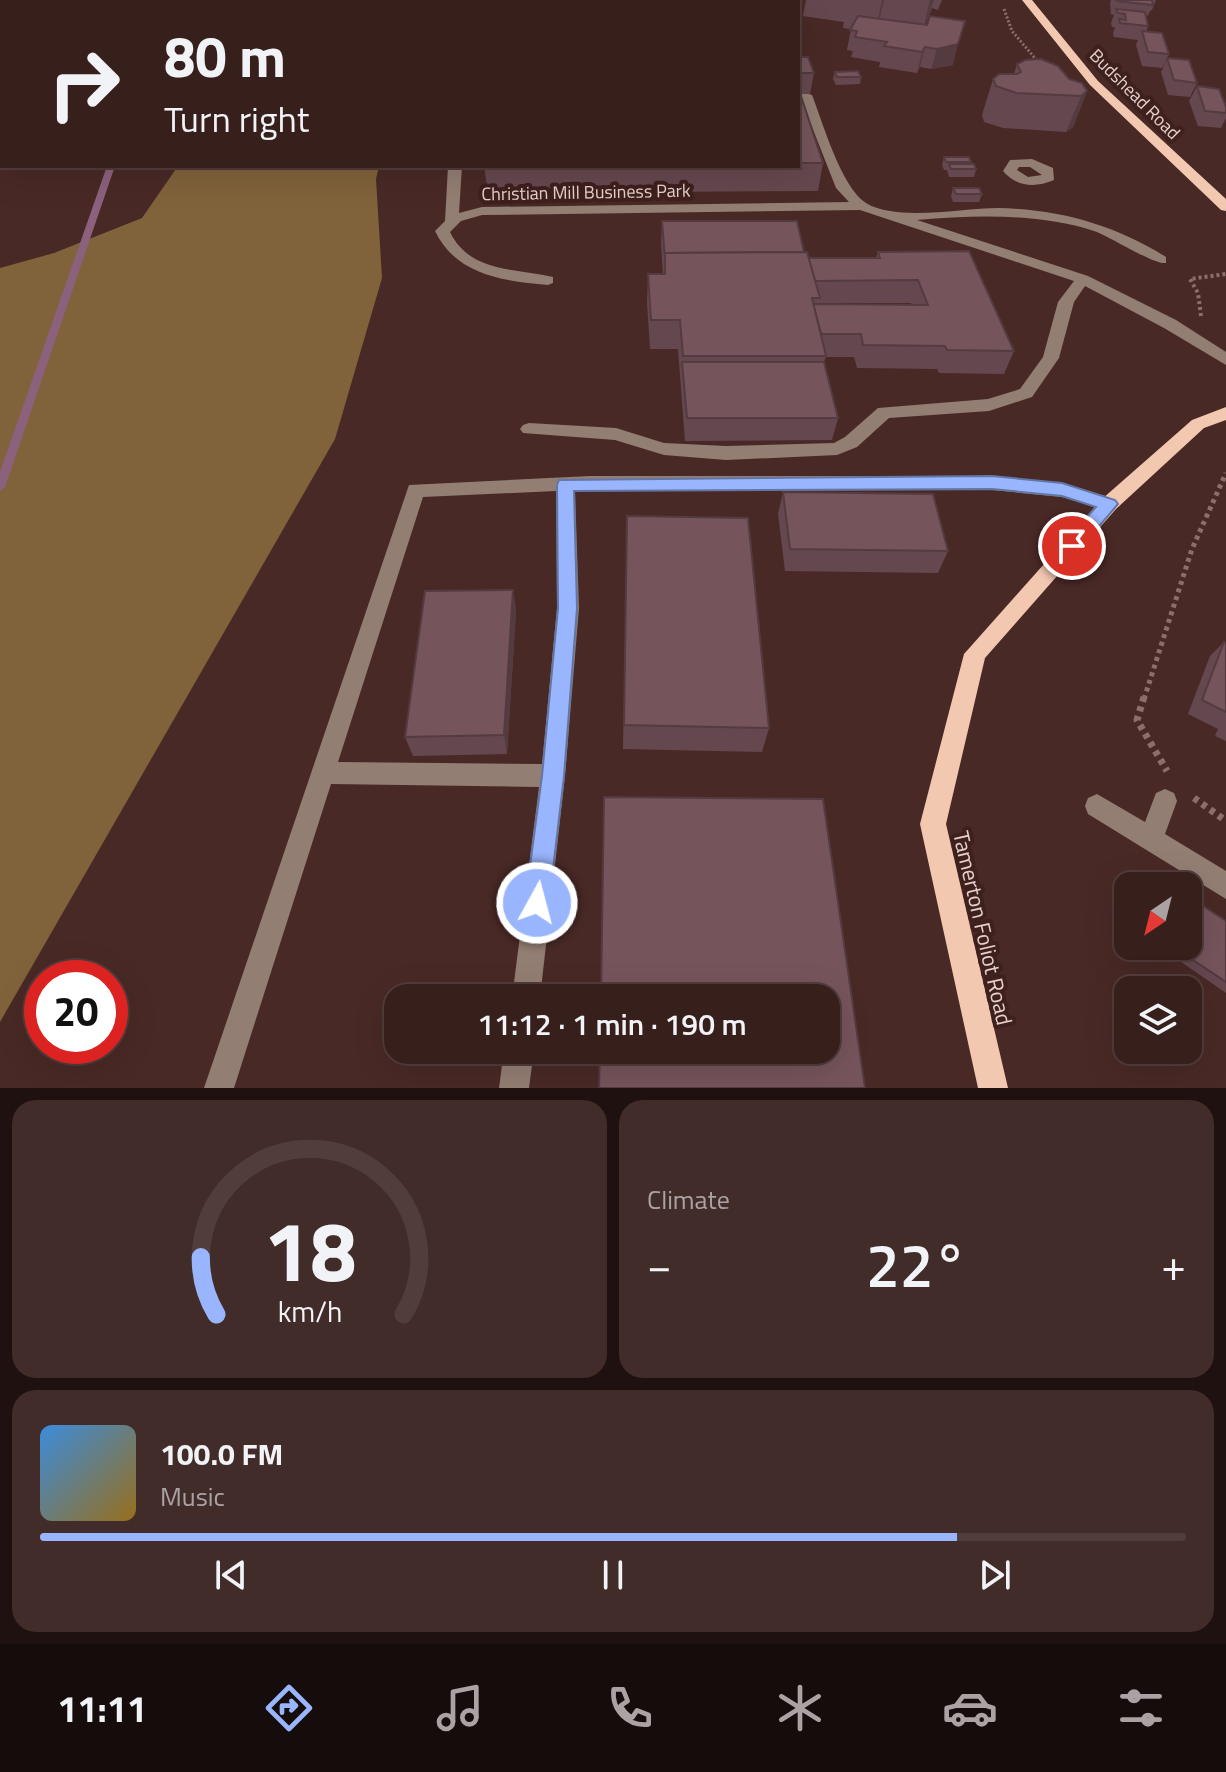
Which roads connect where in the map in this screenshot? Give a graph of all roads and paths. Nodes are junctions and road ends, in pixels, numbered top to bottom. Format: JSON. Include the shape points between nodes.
{"nodes":[{"id":1,"x":1027,"y":0,"type":"edge"},
{"id":2,"x":1004,"y":17,"type":"dead end"},
{"id":3,"x":1043,"y":68,"type":"edge"},
{"id":4,"x":800,"y":95,"type":"edge"},
{"id":5,"x":455,"y":168,"type":"edge"},
{"id":6,"x":861,"y":206,"type":"junction"},
{"id":7,"x":1226,"y":207,"type":"edge"},
{"id":8,"x":893,"y":217,"type":"junction"},
{"id":9,"x":452,"y":222,"type":"junction"},
{"id":10,"x":1161,"y":260,"type":"dead end"},
{"id":11,"x":1226,"y":274,"type":"edge"},
{"id":12,"x":1083,"y":279,"type":"junction"},
{"id":13,"x":548,"y":280,"type":"dead end"},
{"id":14,"x":1198,"y":293,"type":"dead end"},
{"id":15,"x":1226,"y":360,"type":"edge"},
{"id":16,"x":1226,"y":413,"type":"edge"},
{"id":17,"x":529,"y":429,"type":"dead end"},
{"id":18,"x":1226,"y":473,"type":"edge"},
{"id":19,"x":565,"y":485,"type":"junction"},
{"id":20,"x":1109,"y":504,"type":"junction"},
{"id":21,"x":323,"y":773,"type":"junction"},
{"id":22,"x":553,"y":776,"type":"junction"},
{"id":23,"x":1169,"y":792,"type":"junction"},
{"id":24,"x":1097,"y":806,"type":"dead end"},
{"id":25,"x":1226,"y":821,"type":"edge"},
{"id":26,"x":1151,"y":839,"type":"junction"},
{"id":27,"x":1226,"y":886,"type":"edge"},
{"id":28,"x":528,"y":984,"type":"edge"},
{"id":29,"x":517,"y":1064,"type":"edge"},
{"id":30,"x":219,"y":1088,"type":"edge"},
{"id":31,"x":514,"y":1088,"type":"edge"},
{"id":32,"x":993,"y":1088,"type":"edge"}],
"edges":[{"from":1,"to":7,"type":"main road","name":"Budshead Road","via":[[1094,83]]},
{"from":2,"to":3,"type":"path"},
{"from":4,"to":6,"type":"street","via":[[806,95],[843,188]]},
{"from":5,"to":9,"type":"street"},
{"from":6,"to":8,"type":"street","name":"Christian Mill Business Park"},
{"from":6,"to":9,"type":"street","name":"Christian Mill Business Park","via":[[482,211]]},
{"from":8,"to":10,"type":"street","via":[[1005,212],[1044,199],[1087,223],[1134,240]]},
{"from":8,"to":12,"type":"street","name":"Christian Mill Business Park"},
{"from":9,"to":13,"type":"street","via":[[442,231],[446,242],[469,260],[499,276]]},
{"from":11,"to":14,"type":"path","via":[[1190,279]]},
{"from":12,"to":15,"type":"street","name":"Christian Mill Business Park"},
{"from":12,"to":17,"type":"street","via":[[1066,302],[1051,358],[1026,393],[989,405],[884,412],[837,449],[664,449],[616,434]]},
{"from":16,"to":20,"type":"main road","name":"Tamerton Foliot Road","via":[[1198,424]]},
{"from":18,"to":23,"type":"path","via":[[1192,549],[1137,720]]},
{"from":19,"to":20,"type":"street","via":[[992,483],[1062,490]]},
{"from":19,"to":21,"type":"street","via":[[416,490]]},
{"from":19,"to":22,"type":"street","via":[[568,608]]},
{"from":20,"to":32,"type":"main road","name":"Tamerton Foliot Road","via":[[975,654],[933,824]]},
{"from":21,"to":22,"type":"street"},
{"from":21,"to":30,"type":"street"},
{"from":22,"to":28,"type":"street"},
{"from":23,"to":25,"type":"path"},
{"from":23,"to":26,"type":"street"},
{"from":24,"to":26,"type":"street"},
{"from":26,"to":27,"type":"street"},
{"from":29,"to":31,"type":"street"}]}
